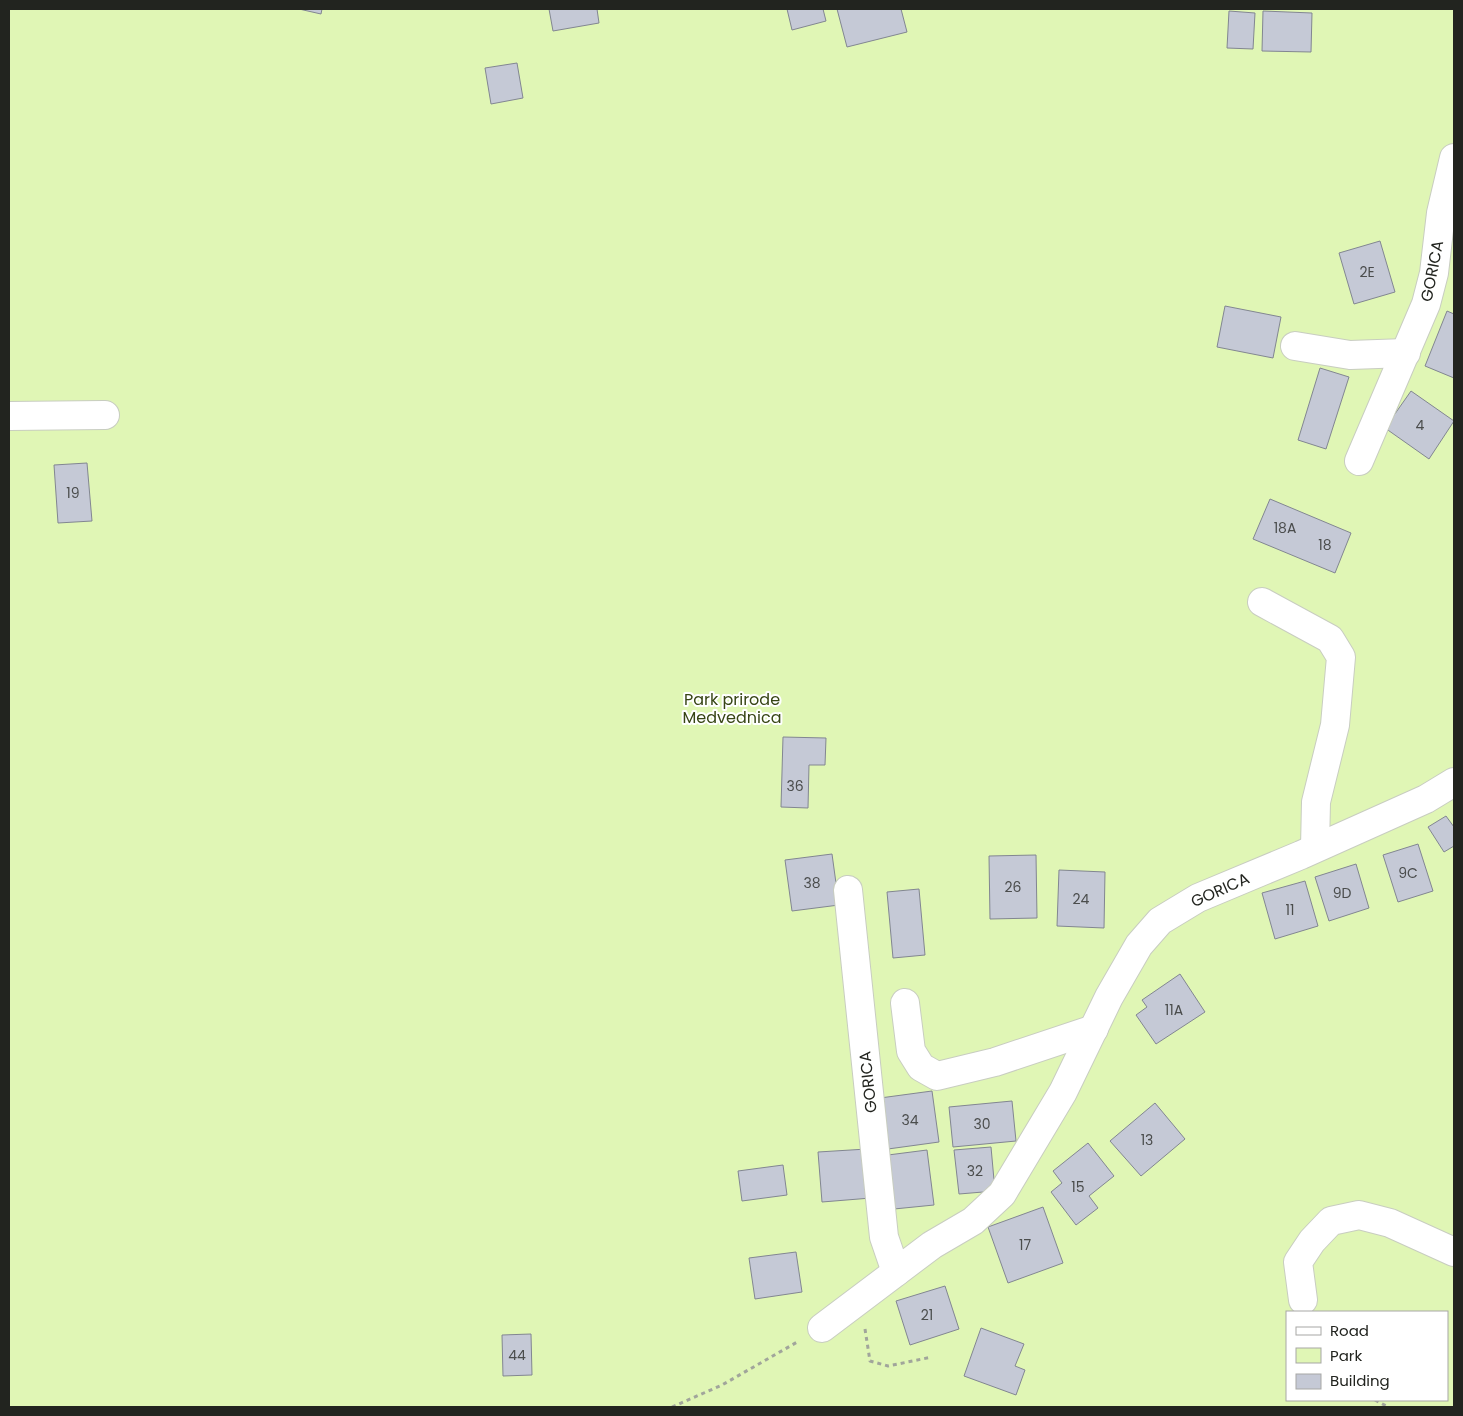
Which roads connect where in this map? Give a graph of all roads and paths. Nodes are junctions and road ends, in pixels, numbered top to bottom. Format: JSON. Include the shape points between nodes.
{"nodes":[{"id":1,"x":1454,"y":158,"type":"edge"},
{"id":2,"x":1295,"y":346,"type":"dead end"},
{"id":3,"x":1406,"y":352,"type":"junction"},
{"id":4,"x":105,"y":415,"type":"dead end"},
{"id":5,"x":9,"y":416,"type":"edge"},
{"id":6,"x":1359,"y":461,"type":"dead end"},
{"id":7,"x":1262,"y":602,"type":"dead end"},
{"id":8,"x":1454,"y":782,"type":"edge"},
{"id":9,"x":1315,"y":848,"type":"junction"},
{"id":10,"x":848,"y":890,"type":"dead end"},
{"id":11,"x":905,"y":1003,"type":"dead end"},
{"id":12,"x":1094,"y":1029,"type":"junction"},
{"id":13,"x":1454,"y":1252,"type":"edge"},
{"id":14,"x":896,"y":1272,"type":"junction"},
{"id":15,"x":859,"y":1299,"type":"junction"},
{"id":16,"x":1303,"y":1300,"type":"dead end"},
{"id":17,"x":822,"y":1328,"type":"joint"},
{"id":18,"x":932,"y":1357,"type":"dead end"},
{"id":19,"x":1377,"y":1401,"type":"edge"},
{"id":20,"x":672,"y":1407,"type":"edge"},
{"id":21,"x":1388,"y":1407,"type":"edge"}],
"edges":[{"from":1,"to":3,"type":"street","name":"GORICA","via":[[1441,213],[1434,273],[1426,304]]},
{"from":2,"to":3,"type":"street","via":[[1350,355]]},
{"from":3,"to":6,"type":"street","name":"GORICA"},
{"from":4,"to":5,"type":"street"},
{"from":7,"to":9,"type":"street","via":[[1330,639],[1341,657],[1335,725],[1316,802]]},
{"from":8,"to":9,"type":"street","name":"GORICA","via":[[1426,799]]},
{"from":9,"to":12,"type":"street","name":"GORICA","via":[[1198,898],[1160,921],[1139,945]]},
{"from":10,"to":14,"type":"street","name":"GORICA","via":[[884,1237]]},
{"from":11,"to":12,"type":"street","via":[[911,1051],[921,1067],[937,1076],[995,1062]]},
{"from":12,"to":14,"type":"street","name":"GORICA","via":[[1064,1092],[1002,1194],[973,1221],[932,1245]]},
{"from":13,"to":16,"type":"street","via":[[1390,1223],[1359,1214],[1331,1220],[1298,1262]]},
{"from":14,"to":15,"type":"street","name":"GORICA"},
{"from":15,"to":17,"type":"street","name":"GORICA"},
{"from":15,"to":18,"type":"path","via":[[870,1361],[888,1366]]},
{"from":17,"to":20,"type":"path","via":[[722,1385]]},
{"from":19,"to":21,"type":"path"}]}
